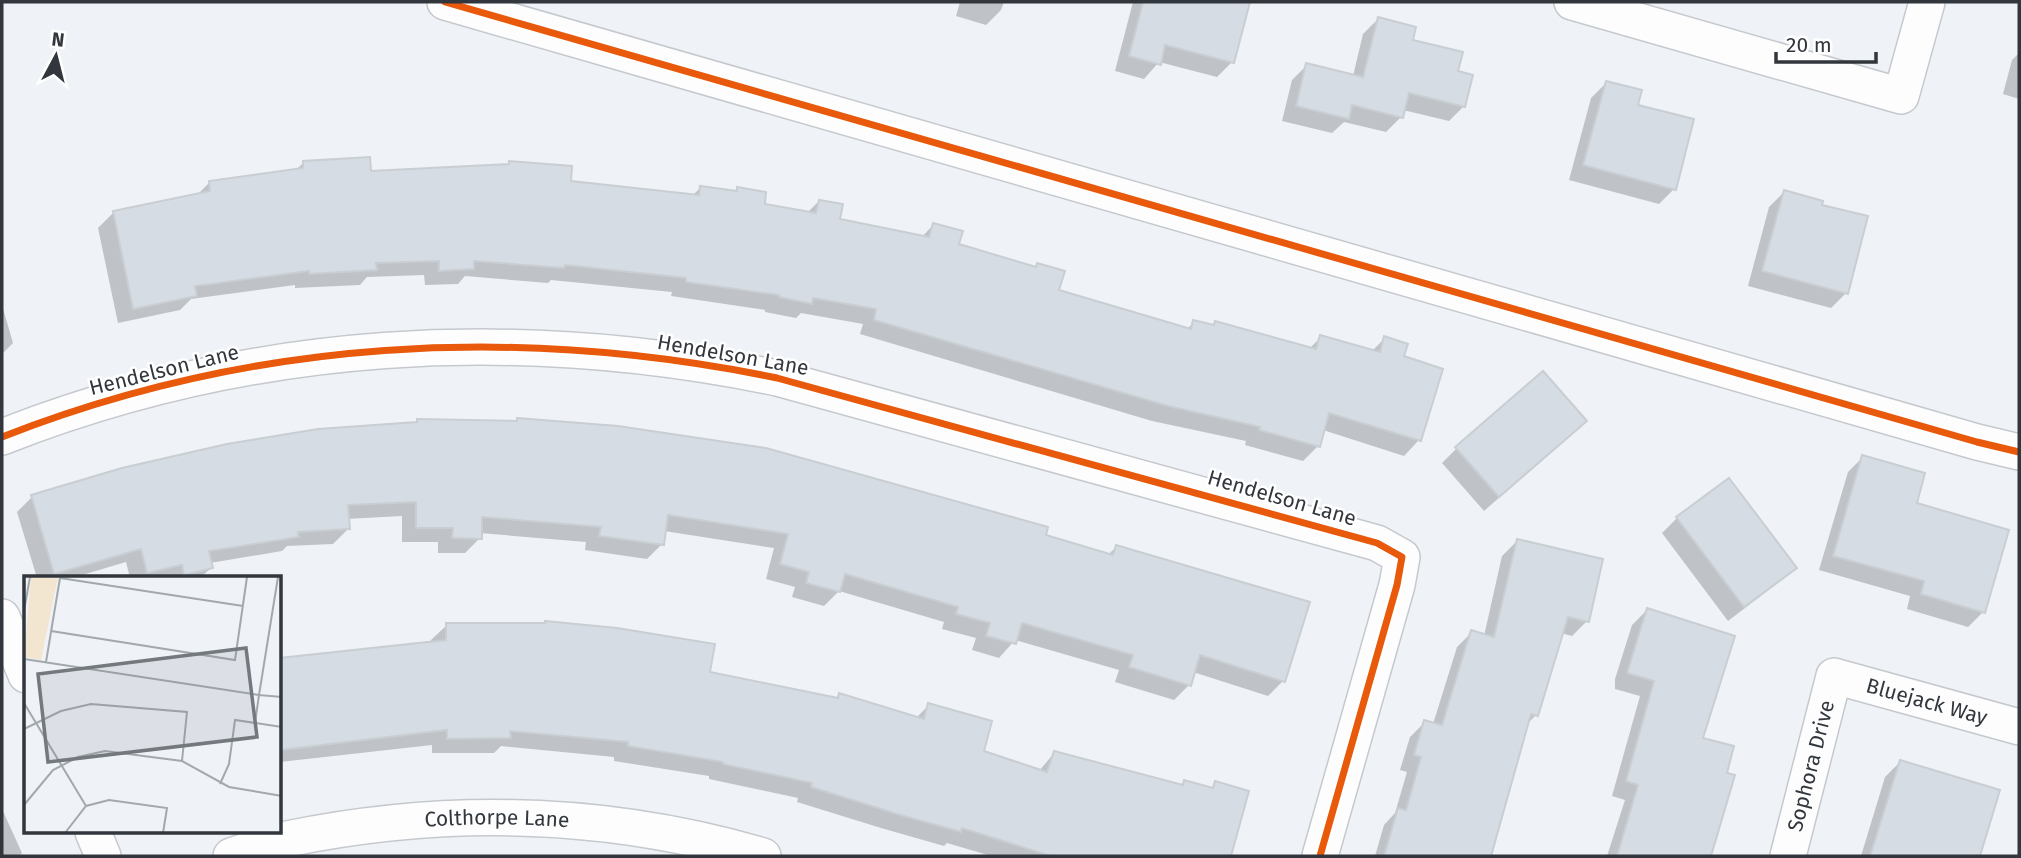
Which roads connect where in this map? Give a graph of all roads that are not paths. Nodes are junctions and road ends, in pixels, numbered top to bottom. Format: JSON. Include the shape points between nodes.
{"nodes":[{"id":1,"x":444,"y":2,"type":"edge"},
{"id":2,"x":1572,"y":2,"type":"edge"},
{"id":3,"x":1927,"y":2,"type":"edge"},
{"id":4,"x":2,"y":437,"type":"edge"},
{"id":5,"x":2019,"y":453,"type":"edge"},
{"id":6,"x":2,"y":617,"type":"edge"},
{"id":7,"x":24,"y":670,"type":"edge"},
{"id":8,"x":1834,"y":676,"type":"joint"},
{"id":9,"x":2017,"y":719,"type":"edge"},
{"id":10,"x":94,"y":834,"type":"edge"},
{"id":11,"x":103,"y":856,"type":"edge"},
{"id":12,"x":231,"y":856,"type":"edge"},
{"id":13,"x":763,"y":856,"type":"edge"},
{"id":14,"x":1320,"y":856,"type":"edge"},
{"id":15,"x":1788,"y":856,"type":"edge"}],
"edges":[{"from":1,"to":5,"type":"street"},
{"from":2,"to":3,"type":"street","via":[[1901,96]]},
{"from":4,"to":14,"type":"street","name":"Hendelson Lane","via":[[62,413],[178,381],[329,355],[479,346],[622,354],[702,362],[777,378],[1377,543],[1402,557],[1397,585]]},
{"from":6,"to":7,"type":"street"},
{"from":8,"to":9,"type":"street","name":"Bluejack Way"},
{"from":8,"to":15,"type":"street","name":"Sophora Drive"},
{"from":10,"to":11,"type":"street"},
{"from":12,"to":13,"type":"street","name":"Colthorpe Lane","via":[[285,839],[431,819],[493,816],[621,824]]}]}
